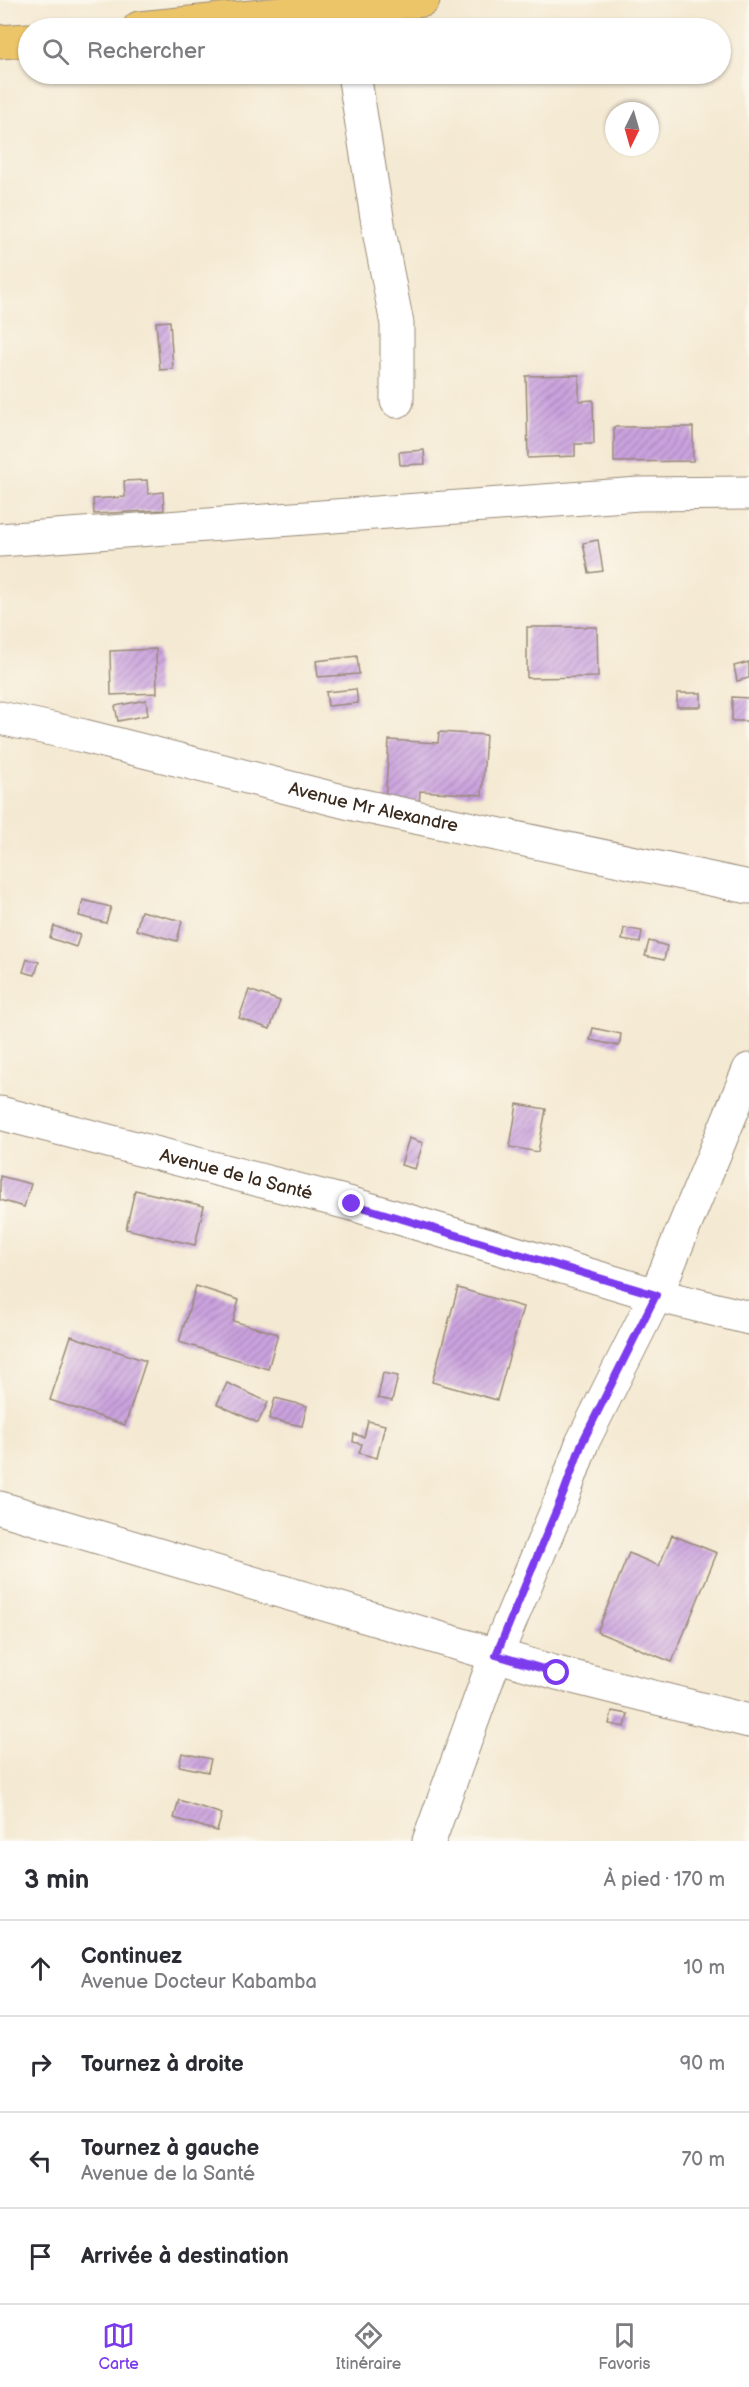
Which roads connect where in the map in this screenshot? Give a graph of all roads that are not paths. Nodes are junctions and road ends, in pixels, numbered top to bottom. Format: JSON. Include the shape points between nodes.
{"nodes":[{"id":1,"x":423,"y":0,"type":"edge"},
{"id":2,"x":345,"y":18,"type":"edge"},
{"id":3,"x":18,"y":41,"type":"edge"},
{"id":4,"x":0,"y":42,"type":"edge"},
{"id":5,"x":356,"y":84,"type":"edge"},
{"id":6,"x":397,"y":401,"type":"dead end"},
{"id":7,"x":749,"y":493,"type":"edge"},
{"id":8,"x":0,"y":540,"type":"edge"},
{"id":9,"x":0,"y":718,"type":"edge"},
{"id":10,"x":749,"y":887,"type":"edge"},
{"id":11,"x":749,"y":1070,"type":"edge"},
{"id":12,"x":0,"y":1113,"type":"edge"},
{"id":13,"x":656,"y":1295,"type":"junction"},
{"id":14,"x":749,"y":1318,"type":"edge"},
{"id":15,"x":0,"y":1508,"type":"edge"},
{"id":16,"x":496,"y":1655,"type":"junction"},
{"id":17,"x":749,"y":1721,"type":"edge"},
{"id":18,"x":429,"y":1841,"type":"edge"}],
"edges":[{"from":1,"to":2,"type":"main road"},
{"from":3,"to":4,"type":"main road"},
{"from":5,"to":6,"type":"street","via":[[397,324]]},
{"from":7,"to":8,"type":"street","via":[[639,494]]},
{"from":9,"to":10,"type":"street","name":"Avenue Mr Alexandre","via":[[358,805]]},
{"from":11,"to":13,"type":"street"},
{"from":12,"to":13,"type":"street","name":"Avenue de la Santé","via":[[352,1204]]},
{"from":13,"to":14,"type":"street","name":"Avenue de la Santé"},
{"from":13,"to":16,"type":"street","via":[[582,1443]]},
{"from":15,"to":16,"type":"street"},
{"from":16,"to":17,"type":"street"},
{"from":16,"to":18,"type":"street"}]}
